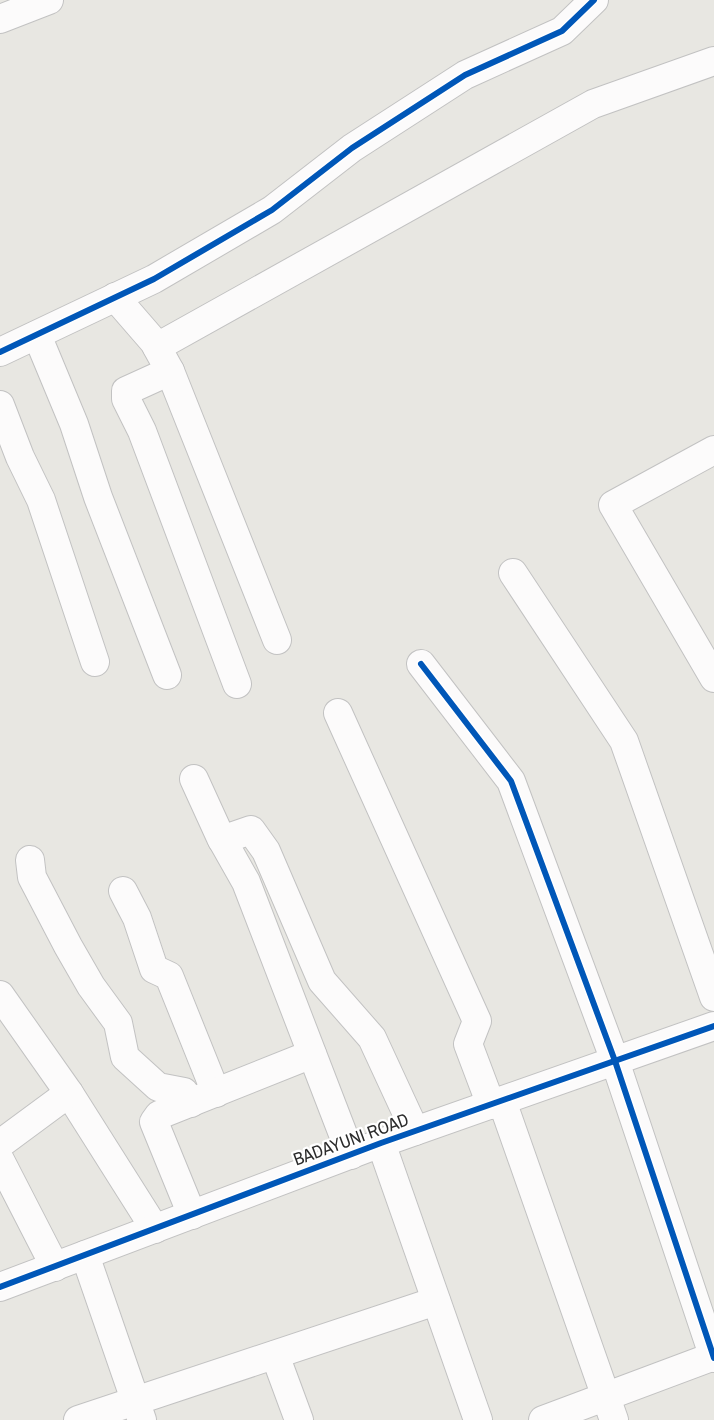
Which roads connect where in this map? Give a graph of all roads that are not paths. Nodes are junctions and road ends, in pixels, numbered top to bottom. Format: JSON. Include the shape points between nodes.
{"nodes":[{"id":1,"x":49,"y":0,"type":"edge"},
{"id":2,"x":594,"y":0,"type":"edge"},
{"id":3,"x":0,"y":19,"type":"edge"},
{"id":4,"x":714,"y":61,"type":"edge"},
{"id":5,"x":115,"y":297,"type":"junction"},
{"id":6,"x":37,"y":335,"type":"junction"},
{"id":7,"x":157,"y":346,"type":"junction"},
{"id":8,"x":0,"y":352,"type":"edge"},
{"id":9,"x":170,"y":371,"type":"junction"},
{"id":10,"x":0,"y":405,"type":"edge"},
{"id":11,"x":710,"y":461,"type":"edge"},
{"id":12,"x":513,"y":573,"type":"dead end"},
{"id":13,"x":277,"y":640,"type":"dead end"},
{"id":14,"x":96,"y":662,"type":"dead end"},
{"id":15,"x":421,"y":664,"type":"dead end"},
{"id":16,"x":167,"y":675,"type":"dead end"},
{"id":17,"x":714,"y":678,"type":"edge"},
{"id":18,"x":237,"y":684,"type":"dead end"},
{"id":19,"x":338,"y":713,"type":"dead end"},
{"id":20,"x":194,"y":779,"type":"dead end"},
{"id":21,"x":222,"y":840,"type":"junction"},
{"id":22,"x":30,"y":860,"type":"dead end"},
{"id":23,"x":123,"y":891,"type":"dead end"},
{"id":24,"x":0,"y":996,"type":"edge"},
{"id":25,"x":714,"y":997,"type":"edge"},
{"id":26,"x":714,"y":1026,"type":"edge"},
{"id":27,"x":312,"y":1054,"type":"junction"},
{"id":28,"x":615,"y":1061,"type":"junction"},
{"id":29,"x":68,"y":1093,"type":"junction"},
{"id":30,"x":216,"y":1093,"type":"junction"},
{"id":31,"x":191,"y":1103,"type":"junction"},
{"id":32,"x":497,"y":1103,"type":"junction"},
{"id":33,"x":415,"y":1131,"type":"junction"},
{"id":34,"x":0,"y":1144,"type":"edge"},
{"id":35,"x":381,"y":1144,"type":"junction"},
{"id":36,"x":350,"y":1155,"type":"junction"},
{"id":37,"x":0,"y":1160,"type":"edge"},
{"id":38,"x":192,"y":1214,"type":"junction"},
{"id":39,"x":155,"y":1229,"type":"junction"},
{"id":40,"x":85,"y":1255,"type":"junction"},
{"id":41,"x":55,"y":1266,"type":"junction"},
{"id":42,"x":0,"y":1287,"type":"edge"},
{"id":43,"x":436,"y":1301,"type":"junction"},
{"id":44,"x":275,"y":1355,"type":"junction"},
{"id":45,"x":714,"y":1357,"type":"edge"},
{"id":46,"x":610,"y":1408,"type":"edge"},
{"id":47,"x":138,"y":1410,"type":"edge"},
{"id":48,"x":78,"y":1420,"type":"edge"},
{"id":49,"x":299,"y":1420,"type":"edge"},
{"id":50,"x":478,"y":1420,"type":"edge"},
{"id":51,"x":543,"y":1420,"type":"edge"}],
"edges":[{"from":1,"to":3,"type":"street"},
{"from":2,"to":5,"type":"street","via":[[562,31],[465,76],[352,148],[272,210],[154,279]]},
{"from":4,"to":7,"type":"street","via":[[593,104]]},
{"from":5,"to":6,"type":"street"},
{"from":5,"to":7,"type":"street"},
{"from":6,"to":8,"type":"street"},
{"from":6,"to":16,"type":"street","via":[[74,424],[98,497]]},
{"from":7,"to":9,"type":"street"},
{"from":9,"to":13,"type":"street"},
{"from":9,"to":18,"type":"street","via":[[126,391],[126,399],[142,431]]},
{"from":10,"to":14,"type":"street","via":[[20,458],[41,500]]},
{"from":11,"to":17,"type":"street","via":[[613,504]]},
{"from":12,"to":25,"type":"street","via":[[624,741]]},
{"from":15,"to":28,"type":"street","via":[[511,781]]},
{"from":19,"to":32,"type":"street","via":[[477,1021],[468,1044]]},
{"from":20,"to":21,"type":"street"},
{"from":21,"to":27,"type":"street","via":[[246,882]]},
{"from":21,"to":33,"type":"street","via":[[251,830],[266,850],[322,981],[372,1038]]},
{"from":22,"to":31,"type":"street","via":[[32,877],[68,946],[118,1023],[125,1057],[158,1086],[184,1092]]},
{"from":23,"to":30,"type":"street","via":[[137,918],[154,969],[169,976]]},
{"from":24,"to":29,"type":"street"},
{"from":26,"to":28,"type":"street","name":"BADAYUNI ROAD"},
{"from":27,"to":30,"type":"street"},
{"from":27,"to":36,"type":"street"},
{"from":28,"to":32,"type":"street","name":"BADAYUNI ROAD"},
{"from":28,"to":45,"type":"street"},
{"from":29,"to":34,"type":"street"},
{"from":29,"to":39,"type":"street"},
{"from":30,"to":31,"type":"street"},
{"from":31,"to":38,"type":"street","via":[[160,1115],[154,1122]]},
{"from":32,"to":33,"type":"street","name":"BADAYUNI ROAD"},
{"from":32,"to":46,"type":"street"},
{"from":33,"to":35,"type":"street","name":"BADAYUNI ROAD"},
{"from":35,"to":36,"type":"street","name":"BADAYUNI ROAD"},
{"from":35,"to":43,"type":"street"},
{"from":36,"to":38,"type":"street","name":"BADAYUNI ROAD"},
{"from":37,"to":41,"type":"street"},
{"from":38,"to":39,"type":"street","name":"BADAYUNI ROAD"},
{"from":39,"to":40,"type":"street","name":"BADAYUNI ROAD"},
{"from":40,"to":41,"type":"street","name":"BADAYUNI ROAD"},
{"from":40,"to":47,"type":"street"},
{"from":41,"to":42,"type":"street","name":"BADAYUNI ROAD"},
{"from":43,"to":44,"type":"street"},
{"from":43,"to":50,"type":"street"},
{"from":44,"to":47,"type":"street"},
{"from":44,"to":49,"type":"street"},
{"from":45,"to":46,"type":"street"},
{"from":46,"to":51,"type":"street"},
{"from":47,"to":48,"type":"street"}]}
